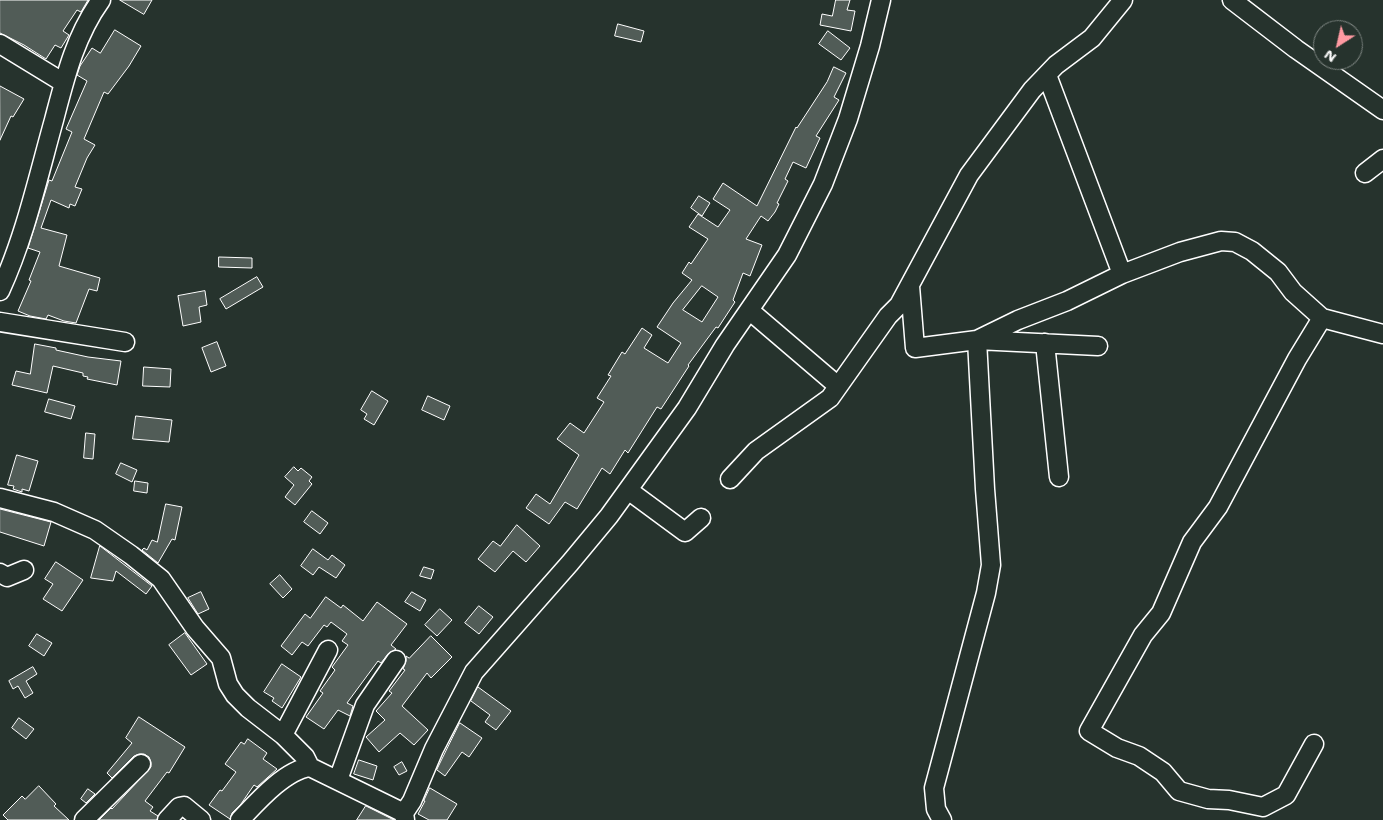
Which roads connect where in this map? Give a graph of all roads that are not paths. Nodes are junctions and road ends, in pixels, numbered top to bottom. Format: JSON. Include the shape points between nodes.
{"nodes":[{"id":1,"x":101,"y":0,"type":"edge"},
{"id":2,"x":881,"y":0,"type":"edge"},
{"id":3,"x":1123,"y":0,"type":"edge"},
{"id":4,"x":1232,"y":0,"type":"edge"},
{"id":5,"x":0,"y":44,"type":"edge"},
{"id":6,"x":1047,"y":75,"type":"junction"},
{"id":7,"x":64,"y":83,"type":"junction"},
{"id":8,"x":1383,"y":110,"type":"edge"},
{"id":9,"x":1383,"y":160,"type":"edge"},
{"id":10,"x":1365,"y":174,"type":"dead end"},
{"id":11,"x":1122,"y":274,"type":"junction"},
{"id":12,"x":910,"y":285,"type":"junction"},
{"id":13,"x":0,"y":291,"type":"edge"},
{"id":14,"x":749,"y":310,"type":"junction"},
{"id":15,"x":1322,"y":318,"type":"junction"},
{"id":16,"x":0,"y":322,"type":"edge"},
{"id":17,"x":1383,"y":334,"type":"edge"},
{"id":18,"x":977,"y":340,"type":"junction"},
{"id":19,"x":125,"y":342,"type":"dead end"},
{"id":20,"x":1045,"y":343,"type":"junction"},
{"id":21,"x":1098,"y":346,"type":"dead end"},
{"id":22,"x":838,"y":386,"type":"junction"},
{"id":23,"x":1058,"y":477,"type":"dead end"},
{"id":24,"x":730,"y":479,"type":"dead end"},
{"id":25,"x":628,"y":490,"type":"junction"},
{"id":26,"x":0,"y":498,"type":"edge"},
{"id":27,"x":701,"y":518,"type":"dead end"},
{"id":28,"x":24,"y":570,"type":"dead end"},
{"id":29,"x":0,"y":573,"type":"edge"},
{"id":30,"x":328,"y":650,"type":"dead end"},
{"id":31,"x":396,"y":660,"type":"dead end"},
{"id":32,"x":283,"y":735,"type":"junction"},
{"id":33,"x":1314,"y":744,"type":"dead end"},
{"id":34,"x":141,"y":764,"type":"dead end"},
{"id":35,"x":310,"y":767,"type":"junction"},
{"id":36,"x":338,"y":780,"type":"junction"},
{"id":37,"x":404,"y":816,"type":"edge"},
{"id":38,"x":84,"y":820,"type":"edge"},
{"id":39,"x":167,"y":820,"type":"edge"},
{"id":40,"x":201,"y":820,"type":"edge"},
{"id":41,"x":240,"y":820,"type":"edge"},
{"id":42,"x":942,"y":820,"type":"edge"}],
"edges":[{"from":1,"to":7,"type":"street","via":[[79,38]]},
{"from":2,"to":14,"type":"street","via":[[848,119],[823,184],[787,255]]},
{"from":3,"to":6,"type":"street","via":[[1092,38]]},
{"from":4,"to":8,"type":"street"},
{"from":5,"to":7,"type":"street"},
{"from":6,"to":11,"type":"street"},
{"from":6,"to":12,"type":"street","via":[[1032,90],[969,175]]},
{"from":7,"to":13,"type":"street","via":[[18,249]]},
{"from":9,"to":10,"type":"street"},
{"from":11,"to":15,"type":"street","via":[[1221,240],[1235,242],[1278,272],[1293,292]]},
{"from":11,"to":18,"type":"street"},
{"from":12,"to":18,"type":"street","via":[[915,348]]},
{"from":12,"to":22,"type":"street","via":[[899,305]]},
{"from":14,"to":22,"type":"street"},
{"from":14,"to":25,"type":"street"},
{"from":15,"to":17,"type":"street"},
{"from":15,"to":33,"type":"street","via":[[1218,507],[1192,542],[1161,613],[1143,635],[1089,730],[1163,772],[1179,791],[1263,807],[1286,795]]},
{"from":16,"to":19,"type":"street"},
{"from":18,"to":20,"type":"street"},
{"from":18,"to":42,"type":"street","via":[[991,565],[934,788],[936,809]]},
{"from":20,"to":21,"type":"street"},
{"from":20,"to":23,"type":"street"},
{"from":22,"to":24,"type":"street","via":[[830,398],[756,451]]},
{"from":25,"to":27,"type":"street","via":[[685,532]]},
{"from":25,"to":37,"type":"street","via":[[570,563],[474,672]]},
{"from":26,"to":32,"type":"street","via":[[54,512],[95,530],[161,579],[195,628],[221,658],[228,684],[235,695]]},
{"from":28,"to":29,"type":"street","via":[[7,577]]},
{"from":30,"to":32,"type":"street"},
{"from":31,"to":36,"type":"street","via":[[365,705]]},
{"from":32,"to":35,"type":"street","via":[[305,757]]},
{"from":34,"to":38,"type":"street"},
{"from":35,"to":36,"type":"street"},
{"from":35,"to":41,"type":"street","via":[[288,776]]},
{"from":36,"to":37,"type":"street"},
{"from":39,"to":40,"type":"street","via":[[184,806]]}]}
